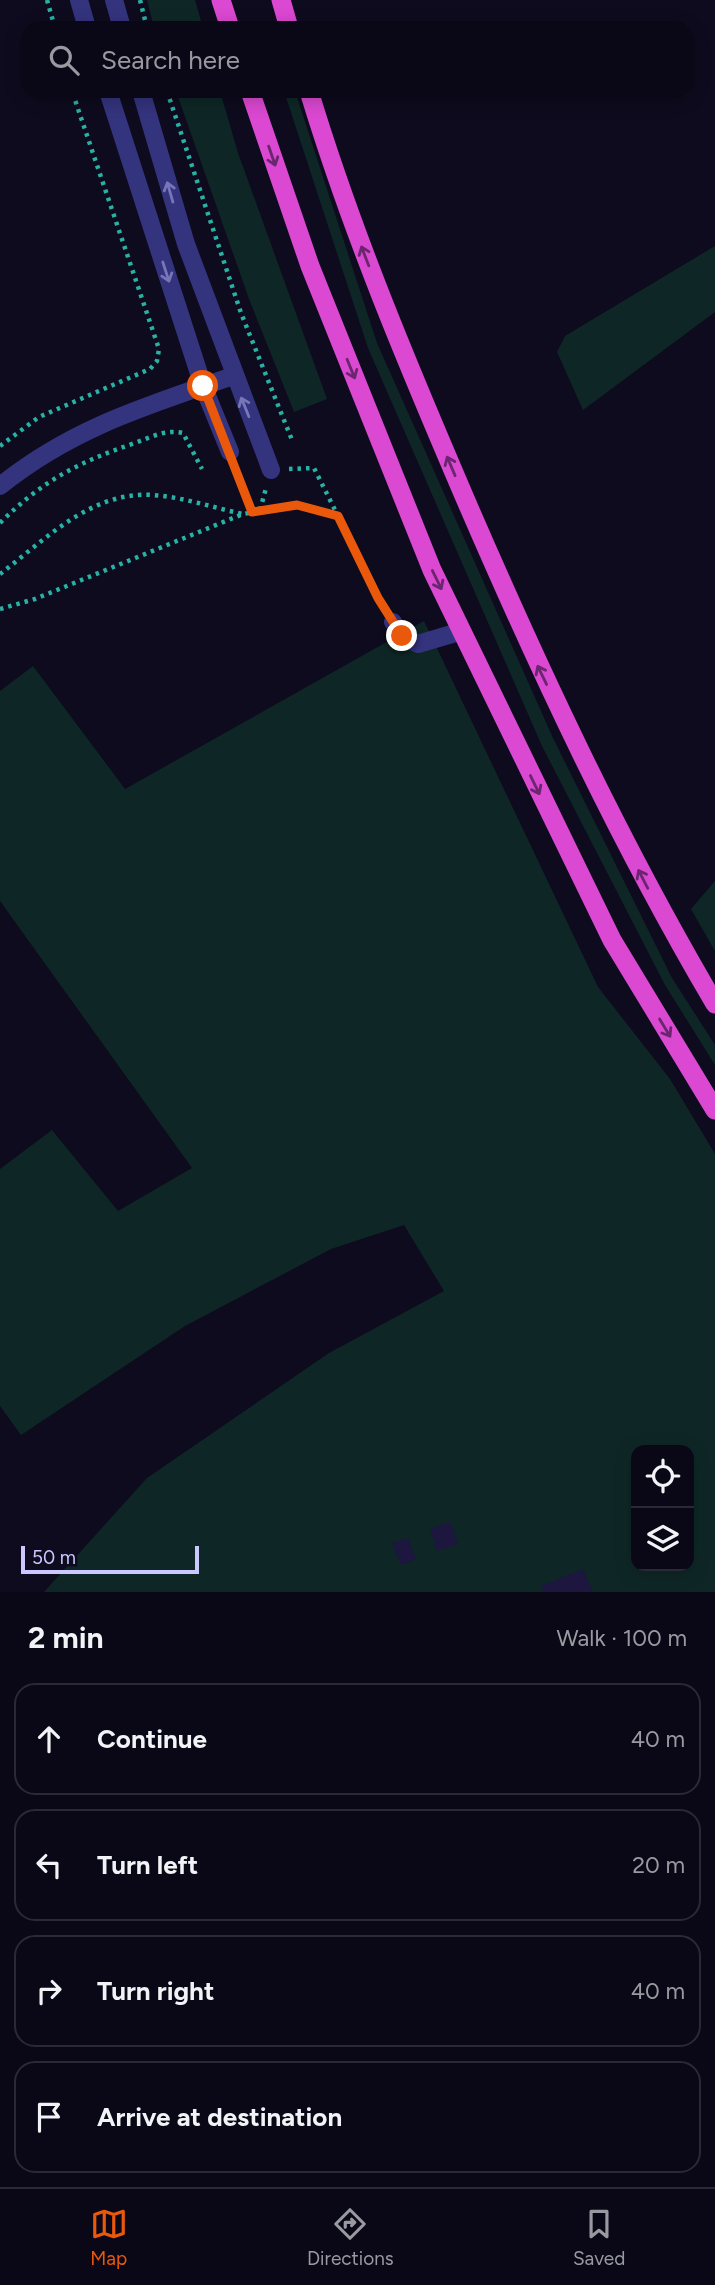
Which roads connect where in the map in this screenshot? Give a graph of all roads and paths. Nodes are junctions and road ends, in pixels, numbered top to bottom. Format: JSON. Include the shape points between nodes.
{"nodes":[{"id":1,"x":47,"y":0,"type":"edge"},
{"id":2,"x":79,"y":0,"type":"edge"},
{"id":3,"x":114,"y":0,"type":"edge"},
{"id":4,"x":140,"y":0,"type":"edge"},
{"id":5,"x":221,"y":0,"type":"edge"},
{"id":6,"x":281,"y":0,"type":"edge"},
{"id":7,"x":53,"y":21,"type":"edge"},
{"id":8,"x":85,"y":21,"type":"edge"},
{"id":9,"x":120,"y":21,"type":"edge"},
{"id":10,"x":145,"y":21,"type":"edge"},
{"id":11,"x":228,"y":21,"type":"edge"},
{"id":12,"x":287,"y":21,"type":"edge"},
{"id":13,"x":74,"y":98,"type":"edge"},
{"id":14,"x":110,"y":98,"type":"edge"},
{"id":15,"x":143,"y":98,"type":"edge"},
{"id":16,"x":169,"y":98,"type":"edge"},
{"id":17,"x":252,"y":98,"type":"edge"},
{"id":18,"x":311,"y":98,"type":"edge"},
{"id":19,"x":233,"y":376,"type":"junction"},
{"id":20,"x":203,"y":386,"type":"junction"},
{"id":21,"x":292,"y":440,"type":"dead end"},
{"id":22,"x":0,"y":446,"type":"edge"},
{"id":23,"x":230,"y":452,"type":"joint"},
{"id":24,"x":202,"y":469,"type":"dead end"},
{"id":25,"x":271,"y":470,"type":"joint"},
{"id":26,"x":0,"y":486,"type":"edge"},
{"id":27,"x":252,"y":512,"type":"junction"},
{"id":28,"x":243,"y":514,"type":"junction"},
{"id":29,"x":338,"y":516,"type":"junction"},
{"id":30,"x":0,"y":523,"type":"edge"},
{"id":31,"x":0,"y":574,"type":"edge"},
{"id":32,"x":0,"y":609,"type":"edge"},
{"id":33,"x":393,"y":622,"type":"joint"},
{"id":34,"x":462,"y":631,"type":"junction"},
{"id":35,"x":715,"y":1004,"type":"edge"},
{"id":36,"x":715,"y":1110,"type":"edge"}],
"edges":[{"from":1,"to":7,"type":"path"},
{"from":2,"to":8,"type":"street"},
{"from":3,"to":9,"type":"street"},
{"from":4,"to":10,"type":"path"},
{"from":5,"to":11,"type":"highway"},
{"from":6,"to":12,"type":"highway"},
{"from":13,"to":22,"type":"path","via":[[159,349],[157,361],[150,369],[39,417]]},
{"from":14,"to":20,"type":"street","one_way":true},
{"from":19,"to":15,"type":"street","one_way":true,"via":[[186,244]]},
{"from":16,"to":21,"type":"path","via":[[241,313]]},
{"from":17,"to":34,"type":"highway","one_way":true,"via":[[310,266],[432,570]]},
{"from":35,"to":18,"type":"highway","one_way":true,"via":[[647,887],[529,646],[402,353]]},
{"from":19,"to":20,"type":"street"},
{"from":25,"to":19,"type":"street","one_way":true},
{"from":20,"to":23,"type":"street"},
{"from":20,"to":26,"type":"street","via":[[81,432]]},
{"from":23,"to":27,"type":"path"},
{"from":24,"to":30,"type":"path","via":[[183,433],[168,431],[84,460],[26,498]]},
{"from":25,"to":29,"type":"path","via":[[314,468]]},
{"from":27,"to":28,"type":"path"},
{"from":27,"to":29,"type":"path","via":[[297,505]]},
{"from":28,"to":31,"type":"path","via":[[155,495],[108,500],[78,515]]},
{"from":28,"to":32,"type":"path"},
{"from":29,"to":33,"type":"path"},
{"from":33,"to":34,"type":"street","via":[[402,636],[418,643]]},
{"from":34,"to":36,"type":"highway","one_way":true,"via":[[562,842],[630,969]]}]}
